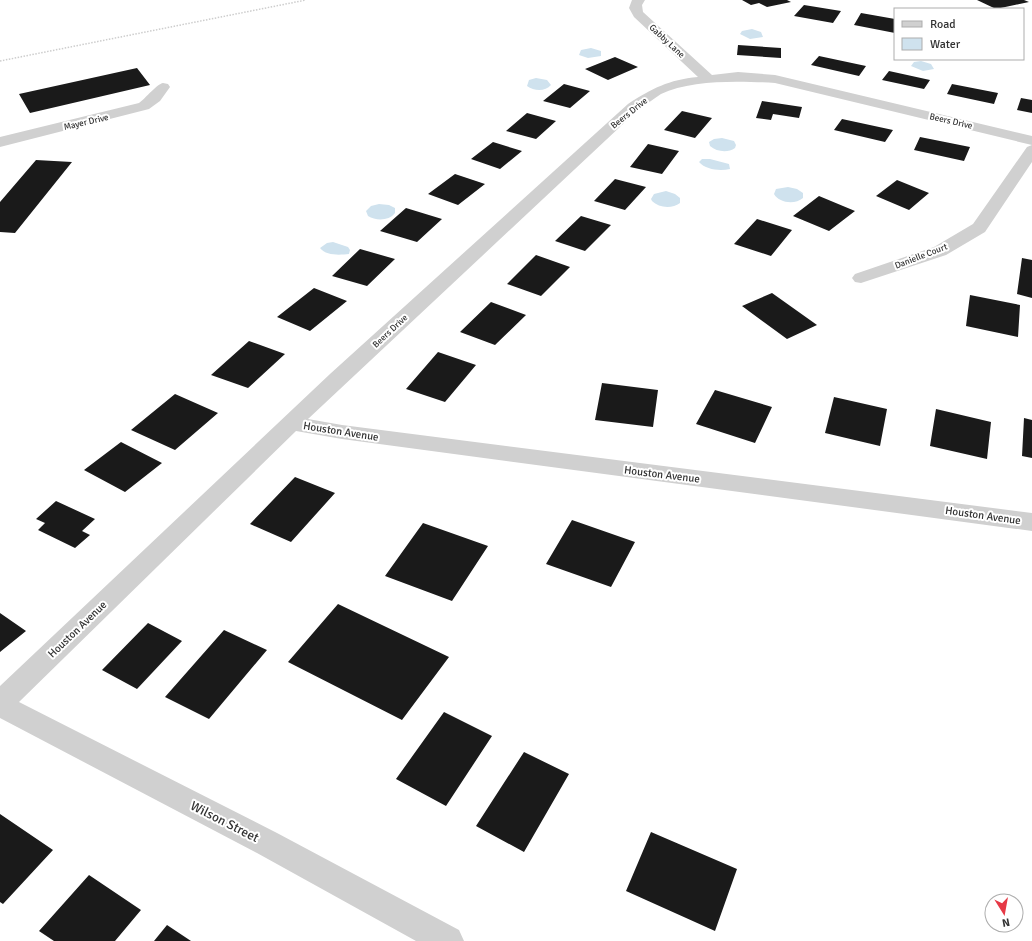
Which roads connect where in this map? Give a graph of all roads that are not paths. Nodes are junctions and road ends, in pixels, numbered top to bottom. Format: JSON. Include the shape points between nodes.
{"nodes":[{"id":1,"x":639,"y":0,"type":"edge"},
{"id":2,"x":708,"y":79,"type":"junction"},
{"id":3,"x":163,"y":87,"type":"dead end"},
{"id":4,"x":1032,"y":141,"type":"edge"},
{"id":5,"x":0,"y":142,"type":"edge"},
{"id":6,"x":1032,"y":150,"type":"edge"},
{"id":7,"x":861,"y":278,"type":"dead end"},
{"id":8,"x":337,"y":379,"type":"joint"},
{"id":9,"x":292,"y":423,"type":"junction"},
{"id":10,"x":1032,"y":522,"type":"edge"},
{"id":11,"x":0,"y":704,"type":"edge"},
{"id":12,"x":448,"y":941,"type":"edge"}],
"edges":[{"from":1,"to":2,"type":"street","name":"Gabby Lane","via":[[635,5],[638,14]]},
{"from":2,"to":4,"type":"street","name":"Beers Drive","via":[[738,76],[776,79]]},
{"from":2,"to":8,"type":"street","name":"Beers Drive","via":[[681,83],[657,91],[633,107]]},
{"from":3,"to":5,"type":"street","name":"Mayer Drive","via":[[155,98],[144,106]]},
{"from":6,"to":7,"type":"street","name":"Danielle Court","via":[[979,228],[940,251]]},
{"from":8,"to":9,"type":"street","name":"Houston Avenue"},
{"from":9,"to":10,"type":"street","name":"Houston Avenue","via":[[342,432]]},
{"from":9,"to":11,"type":"street","name":"Houston Avenue"},
{"from":11,"to":12,"type":"street","name":"Wilson Street"}]}
